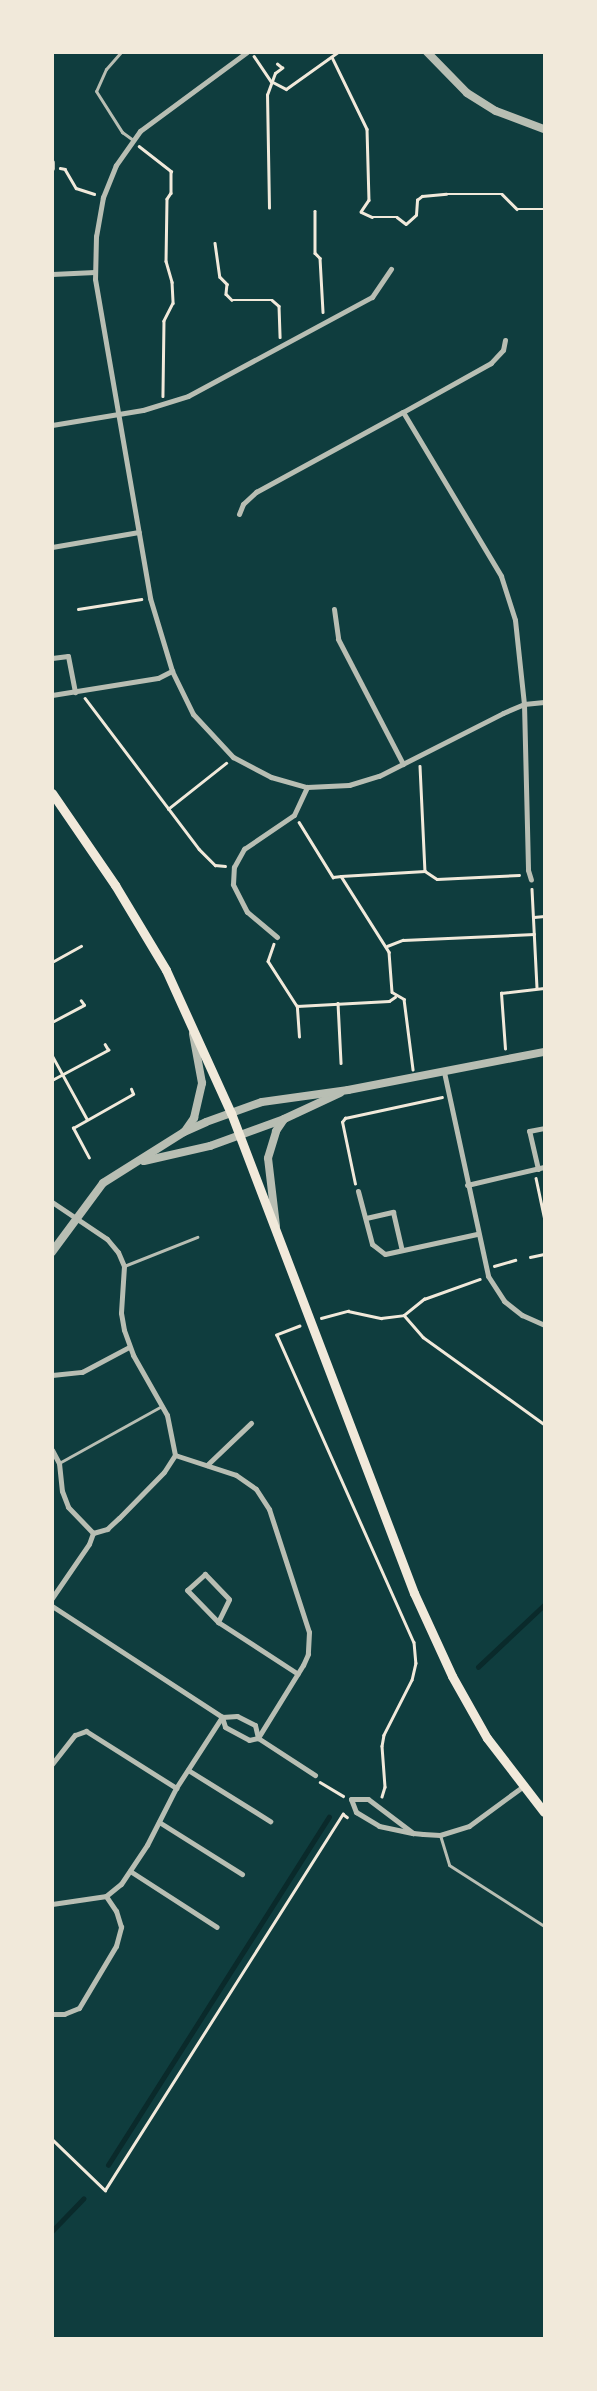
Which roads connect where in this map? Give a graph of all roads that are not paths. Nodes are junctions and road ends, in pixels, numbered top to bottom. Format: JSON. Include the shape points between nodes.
{"nodes":[{"id":1,"x":121,"y":52,"type":"edge"},
{"id":2,"x":247,"y":52,"type":"edge"},
{"id":3,"x":427,"y":52,"type":"edge"},
{"id":4,"x":544,"y":129,"type":"edge"},
{"id":5,"x":132,"y":140,"type":"junction"},
{"id":6,"x":391,"y":269,"type":"dead end"},
{"id":7,"x":95,"y":272,"type":"junction"},
{"id":8,"x":52,"y":274,"type":"edge"},
{"id":9,"x":505,"y":340,"type":"dead end"},
{"id":10,"x":403,"y":412,"type":"junction"},
{"id":11,"x":120,"y":413,"type":"junction"},
{"id":12,"x":52,"y":425,"type":"edge"},
{"id":13,"x":238,"y":514,"type":"dead end"},
{"id":14,"x":139,"y":532,"type":"junction"},
{"id":15,"x":52,"y":547,"type":"edge"},
{"id":16,"x":334,"y":609,"type":"dead end"},
{"id":17,"x":52,"y":658,"type":"edge"},
{"id":18,"x":172,"y":671,"type":"junction"},
{"id":19,"x":74,"y":692,"type":"junction"},
{"id":20,"x":52,"y":696,"type":"edge"},
{"id":21,"x":544,"y":702,"type":"edge"},
{"id":22,"x":524,"y":704,"type":"junction"},
{"id":23,"x":403,"y":764,"type":"junction"},
{"id":24,"x":307,"y":787,"type":"junction"},
{"id":25,"x":52,"y":793,"type":"edge"},
{"id":26,"x":531,"y":880,"type":"road end"},
{"id":27,"x":277,"y":937,"type":"road end"},
{"id":28,"x":191,"y":1027,"type":"junction"},
{"id":29,"x":544,"y":1052,"type":"edge"},
{"id":30,"x":444,"y":1072,"type":"junction"},
{"id":31,"x":348,"y":1090,"type":"junction"},
{"id":32,"x":232,"y":1113,"type":"junction"},
{"id":33,"x":284,"y":1119,"type":"junction"},
{"id":34,"x":544,"y":1128,"type":"edge"},
{"id":35,"x":184,"y":1132,"type":"junction"},
{"id":36,"x":240,"y":1134,"type":"junction"},
{"id":37,"x":139,"y":1162,"type":"junction"},
{"id":38,"x":544,"y":1167,"type":"edge"},
{"id":39,"x":538,"y":1169,"type":"junction"},
{"id":40,"x":467,"y":1185,"type":"junction"},
{"id":41,"x":358,"y":1191,"type":"road end"},
{"id":42,"x":52,"y":1202,"type":"edge"},
{"id":43,"x":75,"y":1218,"type":"junction"},
{"id":44,"x":366,"y":1218,"type":"junction"},
{"id":45,"x":277,"y":1230,"type":"junction"},
{"id":46,"x":477,"y":1234,"type":"junction"},
{"id":47,"x":197,"y":1237,"type":"dead end"},
{"id":48,"x":402,"y":1250,"type":"junction"},
{"id":49,"x":52,"y":1252,"type":"edge"},
{"id":50,"x":124,"y":1266,"type":"junction"},
{"id":51,"x":544,"y":1325,"type":"edge"},
{"id":52,"x":129,"y":1347,"type":"junction"},
{"id":53,"x":52,"y":1375,"type":"edge"},
{"id":54,"x":162,"y":1406,"type":"junction"},
{"id":55,"x":251,"y":1423,"type":"dead end"},
{"id":56,"x":52,"y":1450,"type":"edge"},
{"id":57,"x":175,"y":1455,"type":"junction"},
{"id":58,"x":59,"y":1463,"type":"junction"},
{"id":59,"x":207,"y":1465,"type":"junction"},
{"id":60,"x":93,"y":1533,"type":"junction"},
{"id":61,"x":52,"y":1598,"type":"edge"},
{"id":62,"x":52,"y":1606,"type":"edge"},
{"id":63,"x":218,"y":1622,"type":"junction"},
{"id":64,"x":298,"y":1674,"type":"junction"},
{"id":65,"x":222,"y":1717,"type":"junction"},
{"id":66,"x":258,"y":1738,"type":"junction"},
{"id":67,"x":52,"y":1764,"type":"edge"},
{"id":68,"x":188,"y":1770,"type":"junction"},
{"id":69,"x":315,"y":1775,"type":"road end"},
{"id":70,"x":522,"y":1787,"type":"junction"},
{"id":71,"x":176,"y":1788,"type":"junction"},
{"id":72,"x":544,"y":1812,"type":"edge"},
{"id":73,"x":159,"y":1822,"type":"junction"},
{"id":74,"x":270,"y":1822,"type":"dead end"},
{"id":75,"x":413,"y":1833,"type":"junction"},
{"id":76,"x":440,"y":1835,"type":"junction"},
{"id":77,"x":130,"y":1871,"type":"junction"},
{"id":78,"x":242,"y":1874,"type":"dead end"},
{"id":79,"x":106,"y":1896,"type":"junction"},
{"id":80,"x":52,"y":1904,"type":"edge"},
{"id":81,"x":544,"y":1926,"type":"edge"},
{"id":82,"x":217,"y":1927,"type":"dead end"},
{"id":83,"x":52,"y":2014,"type":"edge"}],
"edges":[{"from":1,"to":5,"type":"lane","via":[[106,69],[96,91],[122,132]]},
{"from":2,"to":5,"type":"street","via":[[155,117]]},
{"from":3,"to":4,"type":"street","via":[[467,93],[496,111]]},
{"from":5,"to":7,"type":"street","via":[[116,165],[103,197],[96,236]]},
{"from":6,"to":11,"type":"street","via":[[372,298],[284,345],[188,396]]},
{"from":7,"to":8,"type":"street"},
{"from":7,"to":11,"type":"street"},
{"from":9,"to":10,"type":"street","via":[[503,350],[492,363]]},
{"from":10,"to":13,"type":"street","via":[[256,492]]},
{"from":10,"to":22,"type":"street","via":[[501,576],[515,620]]},
{"from":11,"to":12,"type":"street"},
{"from":11,"to":14,"type":"street"},
{"from":14,"to":15,"type":"street"},
{"from":14,"to":18,"type":"street","via":[[150,598]]},
{"from":16,"to":23,"type":"street","via":[[338,639]]},
{"from":17,"to":19,"type":"street","via":[[68,656]]},
{"from":18,"to":19,"type":"street","via":[[158,678]]},
{"from":18,"to":24,"type":"street","via":[[194,714],[233,757],[271,777]]},
{"from":19,"to":20,"type":"street"},
{"from":21,"to":22,"type":"street"},
{"from":22,"to":23,"type":"street"},
{"from":22,"to":26,"type":"street","via":[[528,870]]},
{"from":23,"to":24,"type":"street","via":[[349,785]]},
{"from":24,"to":27,"type":"street","via":[[294,815],[244,849],[234,868],[233,884],[247,912]]},
{"from":25,"to":28,"type":"main road","via":[[115,885],[166,970]]},
{"from":28,"to":32,"type":"main road"},
{"from":28,"to":35,"type":"street","via":[[202,1083],[194,1118]]},
{"from":29,"to":30,"type":"street"},
{"from":30,"to":31,"type":"street"},
{"from":30,"to":40,"type":"street"},
{"from":31,"to":32,"type":"street","via":[[262,1102]]},
{"from":31,"to":33,"type":"street"},
{"from":32,"to":35,"type":"street"},
{"from":32,"to":36,"type":"main road"},
{"from":33,"to":36,"type":"street"},
{"from":33,"to":45,"type":"street","via":[[268,1158]]},
{"from":34,"to":39,"type":"street","via":[[529,1132]]},
{"from":35,"to":37,"type":"street"},
{"from":36,"to":37,"type":"street","via":[[210,1146]]},
{"from":36,"to":45,"type":"main road"},
{"from":37,"to":43,"type":"street","via":[[103,1183]]},
{"from":38,"to":39,"type":"street"},
{"from":39,"to":40,"type":"street"},
{"from":40,"to":46,"type":"street"},
{"from":41,"to":44,"type":"street"},
{"from":42,"to":43,"type":"street"},
{"from":43,"to":49,"type":"street"},
{"from":43,"to":50,"type":"street","via":[[106,1238],[118,1252]]},
{"from":44,"to":48,"type":"street","via":[[372,1244],[385,1254]]},
{"from":44,"to":48,"type":"street","via":[[393,1212]]},
{"from":45,"to":70,"type":"main road","via":[[414,1592],[452,1676],[487,1738]]},
{"from":46,"to":48,"type":"street"},
{"from":46,"to":51,"type":"street","via":[[488,1276],[504,1301],[522,1315]]},
{"from":47,"to":50,"type":"lane"},
{"from":50,"to":52,"type":"street","via":[[121,1313]]},
{"from":52,"to":53,"type":"street","via":[[82,1372]]},
{"from":52,"to":54,"type":"street"},
{"from":54,"to":57,"type":"street","via":[[172,1432]]},
{"from":54,"to":58,"type":"lane"},
{"from":55,"to":59,"type":"street"},
{"from":56,"to":58,"type":"street"},
{"from":57,"to":59,"type":"street"},
{"from":57,"to":60,"type":"street","via":[[164,1472],[119,1518],[107,1529]]},
{"from":58,"to":60,"type":"street","via":[[62,1492],[68,1507]]},
{"from":59,"to":64,"type":"street","via":[[236,1475],[256,1489],[269,1509],[309,1632],[308,1654]]},
{"from":60,"to":61,"type":"street"},
{"from":62,"to":65,"type":"street"},
{"from":63,"to":63,"type":"street","via":[[187,1590],[205,1574],[229,1599]]},
{"from":63,"to":64,"type":"street"},
{"from":64,"to":66,"type":"street"},
{"from":65,"to":66,"type":"street","via":[[229,1729],[249,1740]]},
{"from":65,"to":66,"type":"street","via":[[237,1716],[255,1725]]},
{"from":65,"to":68,"type":"street"},
{"from":66,"to":69,"type":"street"},
{"from":67,"to":71,"type":"street","via":[[75,1735],[86,1730]]},
{"from":68,"to":71,"type":"street"},
{"from":68,"to":74,"type":"street"},
{"from":70,"to":72,"type":"main road"},
{"from":70,"to":76,"type":"street","via":[[469,1826]]},
{"from":71,"to":73,"type":"street"},
{"from":73,"to":77,"type":"street"},
{"from":73,"to":78,"type":"street"},
{"from":75,"to":75,"type":"street","via":[[368,1799],[351,1799],[356,1812],[380,1826]]},
{"from":75,"to":76,"type":"street"},
{"from":76,"to":81,"type":"lane","via":[[449,1865]]},
{"from":77,"to":79,"type":"street"},
{"from":77,"to":82,"type":"street"},
{"from":79,"to":80,"type":"street"},
{"from":79,"to":83,"type":"street","via":[[121,1927],[116,1946],[79,2008],[64,2014]]}]}
